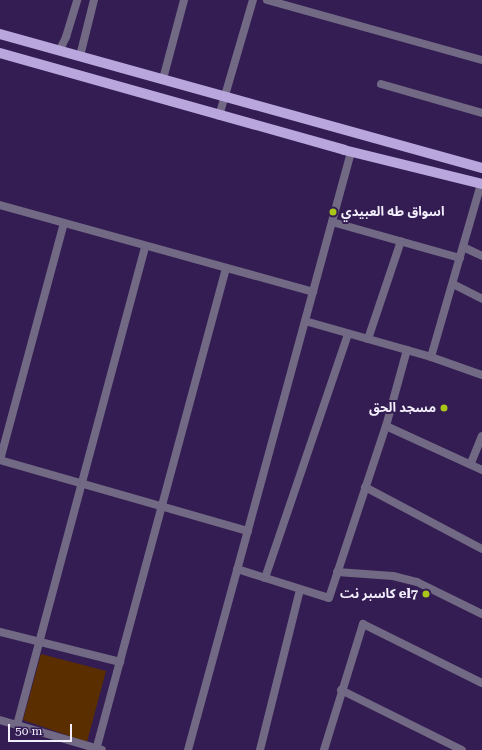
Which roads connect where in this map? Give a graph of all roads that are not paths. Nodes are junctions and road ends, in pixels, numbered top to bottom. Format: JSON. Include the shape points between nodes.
{"nodes":[{"id":1,"x":77,"y":0,"type":"edge"},
{"id":2,"x":94,"y":0,"type":"edge"},
{"id":3,"x":184,"y":0,"type":"edge"},
{"id":4,"x":253,"y":0,"type":"edge"},
{"id":5,"x":267,"y":0,"type":"edge"},
{"id":6,"x":0,"y":34,"type":"edge"},
{"id":7,"x":59,"y":51,"type":"junction"},
{"id":8,"x":0,"y":53,"type":"edge"},
{"id":9,"x":80,"y":56,"type":"junction"},
{"id":10,"x":482,"y":60,"type":"edge"},
{"id":11,"x":164,"y":80,"type":"junction"},
{"id":12,"x":381,"y":84,"type":"dead end"},
{"id":13,"x":225,"y":95,"type":"junction"},
{"id":14,"x":482,"y":113,"type":"edge"},
{"id":15,"x":219,"y":116,"type":"junction"},
{"id":16,"x":351,"y":152,"type":"junction"},
{"id":17,"x":482,"y":168,"type":"edge"},
{"id":18,"x":482,"y":184,"type":"edge"},
{"id":19,"x":0,"y":205,"type":"edge"},
{"id":20,"x":332,"y":222,"type":"junction"},
{"id":21,"x":64,"y":223,"type":"junction"},
{"id":22,"x":400,"y":241,"type":"junction"},
{"id":23,"x":145,"y":246,"type":"junction"},
{"id":24,"x":463,"y":247,"type":"junction"},
{"id":25,"x":482,"y":256,"type":"edge"},
{"id":26,"x":460,"y":258,"type":"junction"},
{"id":27,"x":226,"y":268,"type":"junction"},
{"id":28,"x":452,"y":284,"type":"junction"},
{"id":29,"x":313,"y":292,"type":"junction"},
{"id":30,"x":482,"y":299,"type":"edge"},
{"id":31,"x":305,"y":322,"type":"junction"},
{"id":32,"x":348,"y":334,"type":"junction"},
{"id":33,"x":368,"y":339,"type":"junction"},
{"id":34,"x":407,"y":350,"type":"junction"},
{"id":35,"x":431,"y":357,"type":"junction"},
{"id":36,"x":482,"y":375,"type":"edge"},
{"id":37,"x":386,"y":426,"type":"junction"},
{"id":38,"x":482,"y":436,"type":"edge"},
{"id":39,"x":0,"y":460,"type":"edge"},
{"id":40,"x":471,"y":463,"type":"junction"},
{"id":41,"x":482,"y":470,"type":"edge"},
{"id":42,"x":81,"y":483,"type":"junction"},
{"id":43,"x":365,"y":487,"type":"junction"},
{"id":44,"x":162,"y":506,"type":"junction"},
{"id":45,"x":248,"y":531,"type":"junction"},
{"id":46,"x":482,"y":549,"type":"edge"},
{"id":47,"x":237,"y":569,"type":"junction"},
{"id":48,"x":337,"y":572,"type":"junction"},
{"id":49,"x":265,"y":578,"type":"junction"},
{"id":50,"x":300,"y":590,"type":"junction"},
{"id":51,"x":482,"y":614,"type":"edge"},
{"id":52,"x":0,"y":632,"type":"edge"},
{"id":53,"x":39,"y":642,"type":"junction"},
{"id":54,"x":120,"y":662,"type":"junction"},
{"id":55,"x":482,"y":683,"type":"edge"},
{"id":56,"x":341,"y":690,"type":"junction"},
{"id":57,"x":0,"y":720,"type":"edge"},
{"id":58,"x":16,"y":725,"type":"junction"},
{"id":59,"x":98,"y":749,"type":"edge"},
{"id":60,"x":191,"y":749,"type":"edge"},
{"id":61,"x":260,"y":750,"type":"edge"},
{"id":62,"x":324,"y":750,"type":"edge"},
{"id":63,"x":462,"y":750,"type":"edge"}],
"edges":[{"from":1,"to":7,"type":"street"},
{"from":2,"to":9,"type":"street"},
{"from":3,"to":11,"type":"street"},
{"from":4,"to":13,"type":"street"},
{"from":5,"to":10,"type":"street"},
{"from":6,"to":7,"type":"main road"},
{"from":7,"to":9,"type":"main road"},
{"from":8,"to":15,"type":"main road"},
{"from":9,"to":11,"type":"main road"},
{"from":11,"to":13,"type":"main road"},
{"from":12,"to":14,"type":"street"},
{"from":13,"to":15,"type":"street"},
{"from":13,"to":17,"type":"main road"},
{"from":15,"to":16,"type":"main road"},
{"from":16,"to":18,"type":"main road"},
{"from":16,"to":20,"type":"street"},
{"from":18,"to":24,"type":"street"},
{"from":19,"to":21,"type":"street"},
{"from":20,"to":22,"type":"street"},
{"from":20,"to":29,"type":"street"},
{"from":21,"to":23,"type":"street"},
{"from":21,"to":39,"type":"street"},
{"from":22,"to":26,"type":"street"},
{"from":22,"to":33,"type":"street"},
{"from":23,"to":27,"type":"street"},
{"from":23,"to":42,"type":"street"},
{"from":24,"to":25,"type":"street"},
{"from":24,"to":26,"type":"street"},
{"from":26,"to":28,"type":"street"},
{"from":27,"to":29,"type":"street"},
{"from":27,"to":44,"type":"street"},
{"from":28,"to":30,"type":"street"},
{"from":28,"to":35,"type":"street"},
{"from":29,"to":31,"type":"street"},
{"from":31,"to":32,"type":"street"},
{"from":31,"to":45,"type":"street"},
{"from":32,"to":33,"type":"street"},
{"from":32,"to":49,"type":"street"},
{"from":33,"to":34,"type":"street"},
{"from":34,"to":35,"type":"street"},
{"from":34,"to":37,"type":"street"},
{"from":35,"to":36,"type":"street"},
{"from":37,"to":40,"type":"street"},
{"from":37,"to":43,"type":"street"},
{"from":38,"to":40,"type":"street"},
{"from":39,"to":42,"type":"street"},
{"from":40,"to":41,"type":"street"},
{"from":42,"to":44,"type":"street"},
{"from":42,"to":53,"type":"street"},
{"from":43,"to":46,"type":"street"},
{"from":43,"to":48,"type":"street"},
{"from":44,"to":45,"type":"street"},
{"from":44,"to":54,"type":"street"},
{"from":45,"to":47,"type":"street"},
{"from":47,"to":49,"type":"street"},
{"from":47,"to":60,"type":"street"},
{"from":48,"to":50,"type":"street","via":[[329,598]]},
{"from":48,"to":51,"type":"street","via":[[393,576],[417,582]]},
{"from":49,"to":50,"type":"street"},
{"from":50,"to":61,"type":"street"},
{"from":52,"to":53,"type":"street"},
{"from":53,"to":54,"type":"street"},
{"from":53,"to":58,"type":"street"},
{"from":54,"to":59,"type":"street"},
{"from":55,"to":56,"type":"street","via":[[363,624]]},
{"from":56,"to":62,"type":"street"},
{"from":56,"to":63,"type":"street"},
{"from":57,"to":58,"type":"street"},
{"from":58,"to":59,"type":"street"}]}
